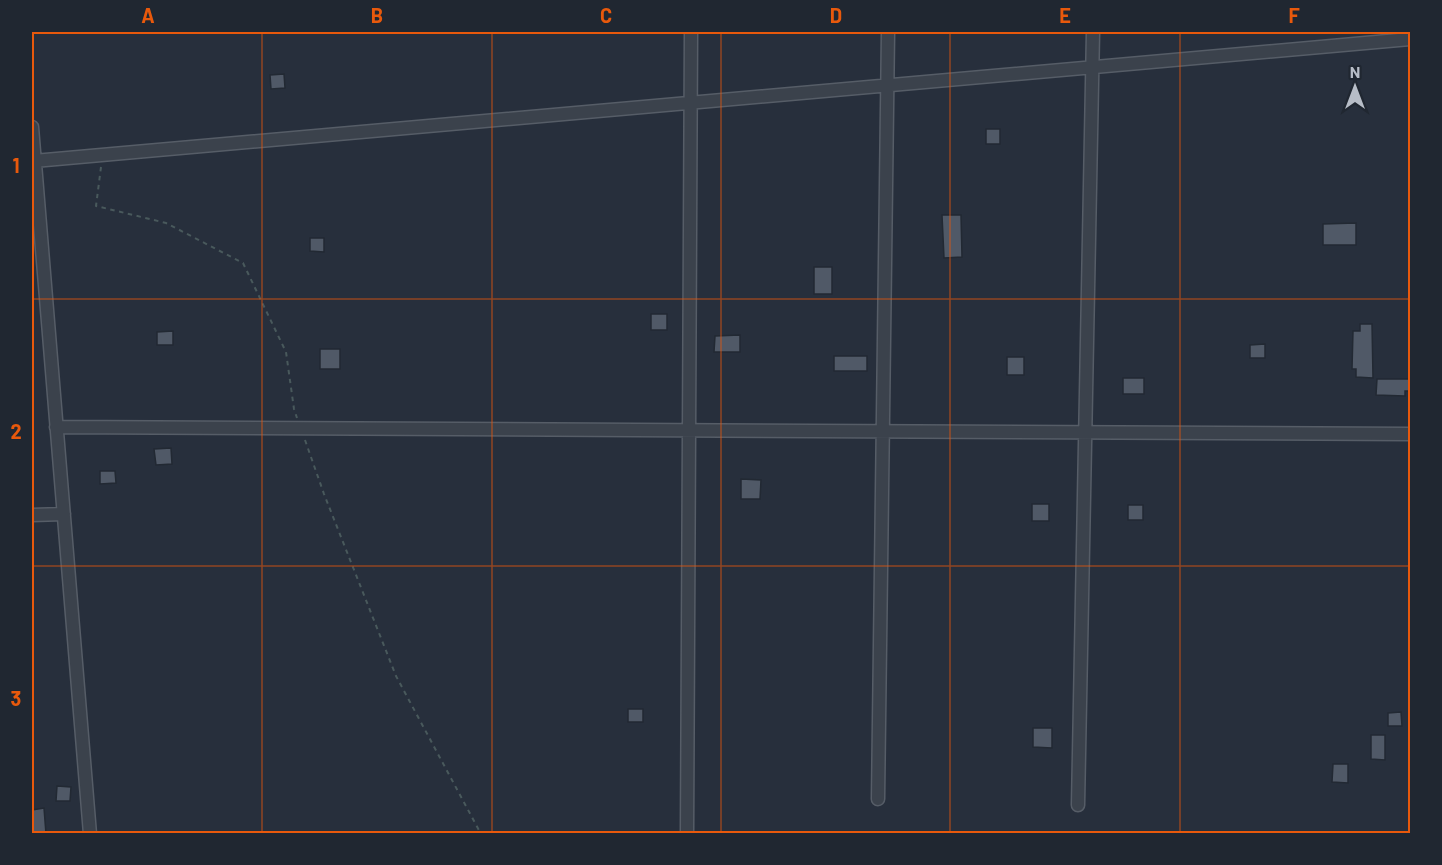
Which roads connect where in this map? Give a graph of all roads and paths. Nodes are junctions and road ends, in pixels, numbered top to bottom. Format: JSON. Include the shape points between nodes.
{"nodes":[{"id":1,"x":691,"y":32,"type":"edge"},
{"id":2,"x":888,"y":32,"type":"edge"},
{"id":3,"x":1093,"y":32,"type":"edge"},
{"id":4,"x":1410,"y":39,"type":"edge"},
{"id":5,"x":1092,"y":67,"type":"junction"},
{"id":6,"x":887,"y":85,"type":"junction"},
{"id":7,"x":691,"y":103,"type":"junction"},
{"id":8,"x":32,"y":127,"type":"edge"},
{"id":9,"x":103,"y":155,"type":"junction"},
{"id":10,"x":34,"y":162,"type":"junction"},
{"id":11,"x":57,"y":427,"type":"junction"},
{"id":12,"x":301,"y":428,"type":"junction"},
{"id":13,"x":689,"y":430,"type":"junction"},
{"id":14,"x":883,"y":431,"type":"junction"},
{"id":15,"x":1085,"y":432,"type":"junction"},
{"id":16,"x":1410,"y":434,"type":"edge"},
{"id":17,"x":64,"y":514,"type":"junction"},
{"id":18,"x":32,"y":515,"type":"edge"},
{"id":19,"x":878,"y":799,"type":"dead end"},
{"id":20,"x":1078,"y":806,"type":"dead end"},
{"id":21,"x":90,"y":834,"type":"edge"},
{"id":22,"x":481,"y":834,"type":"edge"},
{"id":23,"x":687,"y":834,"type":"edge"}],
"edges":[{"from":1,"to":7,"type":"street"},
{"from":2,"to":6,"type":"street"},
{"from":3,"to":5,"type":"street"},
{"from":4,"to":5,"type":"street"},
{"from":5,"to":6,"type":"street"},
{"from":5,"to":15,"type":"street"},
{"from":6,"to":7,"type":"street"},
{"from":6,"to":14,"type":"street"},
{"from":7,"to":9,"type":"street"},
{"from":7,"to":13,"type":"street"},
{"from":8,"to":10,"type":"street"},
{"from":9,"to":10,"type":"street"},
{"from":9,"to":12,"type":"path","via":[[96,206],[166,223],[243,263],[286,352],[294,409]]},
{"from":10,"to":11,"type":"street"},
{"from":11,"to":12,"type":"street"},
{"from":11,"to":17,"type":"street"},
{"from":12,"to":13,"type":"street"},
{"from":12,"to":22,"type":"path","via":[[396,676]]},
{"from":13,"to":14,"type":"street"},
{"from":13,"to":23,"type":"street"},
{"from":14,"to":15,"type":"street"},
{"from":14,"to":19,"type":"street"},
{"from":15,"to":16,"type":"street"},
{"from":15,"to":20,"type":"street"},
{"from":17,"to":18,"type":"street"},
{"from":17,"to":21,"type":"street"}]}
